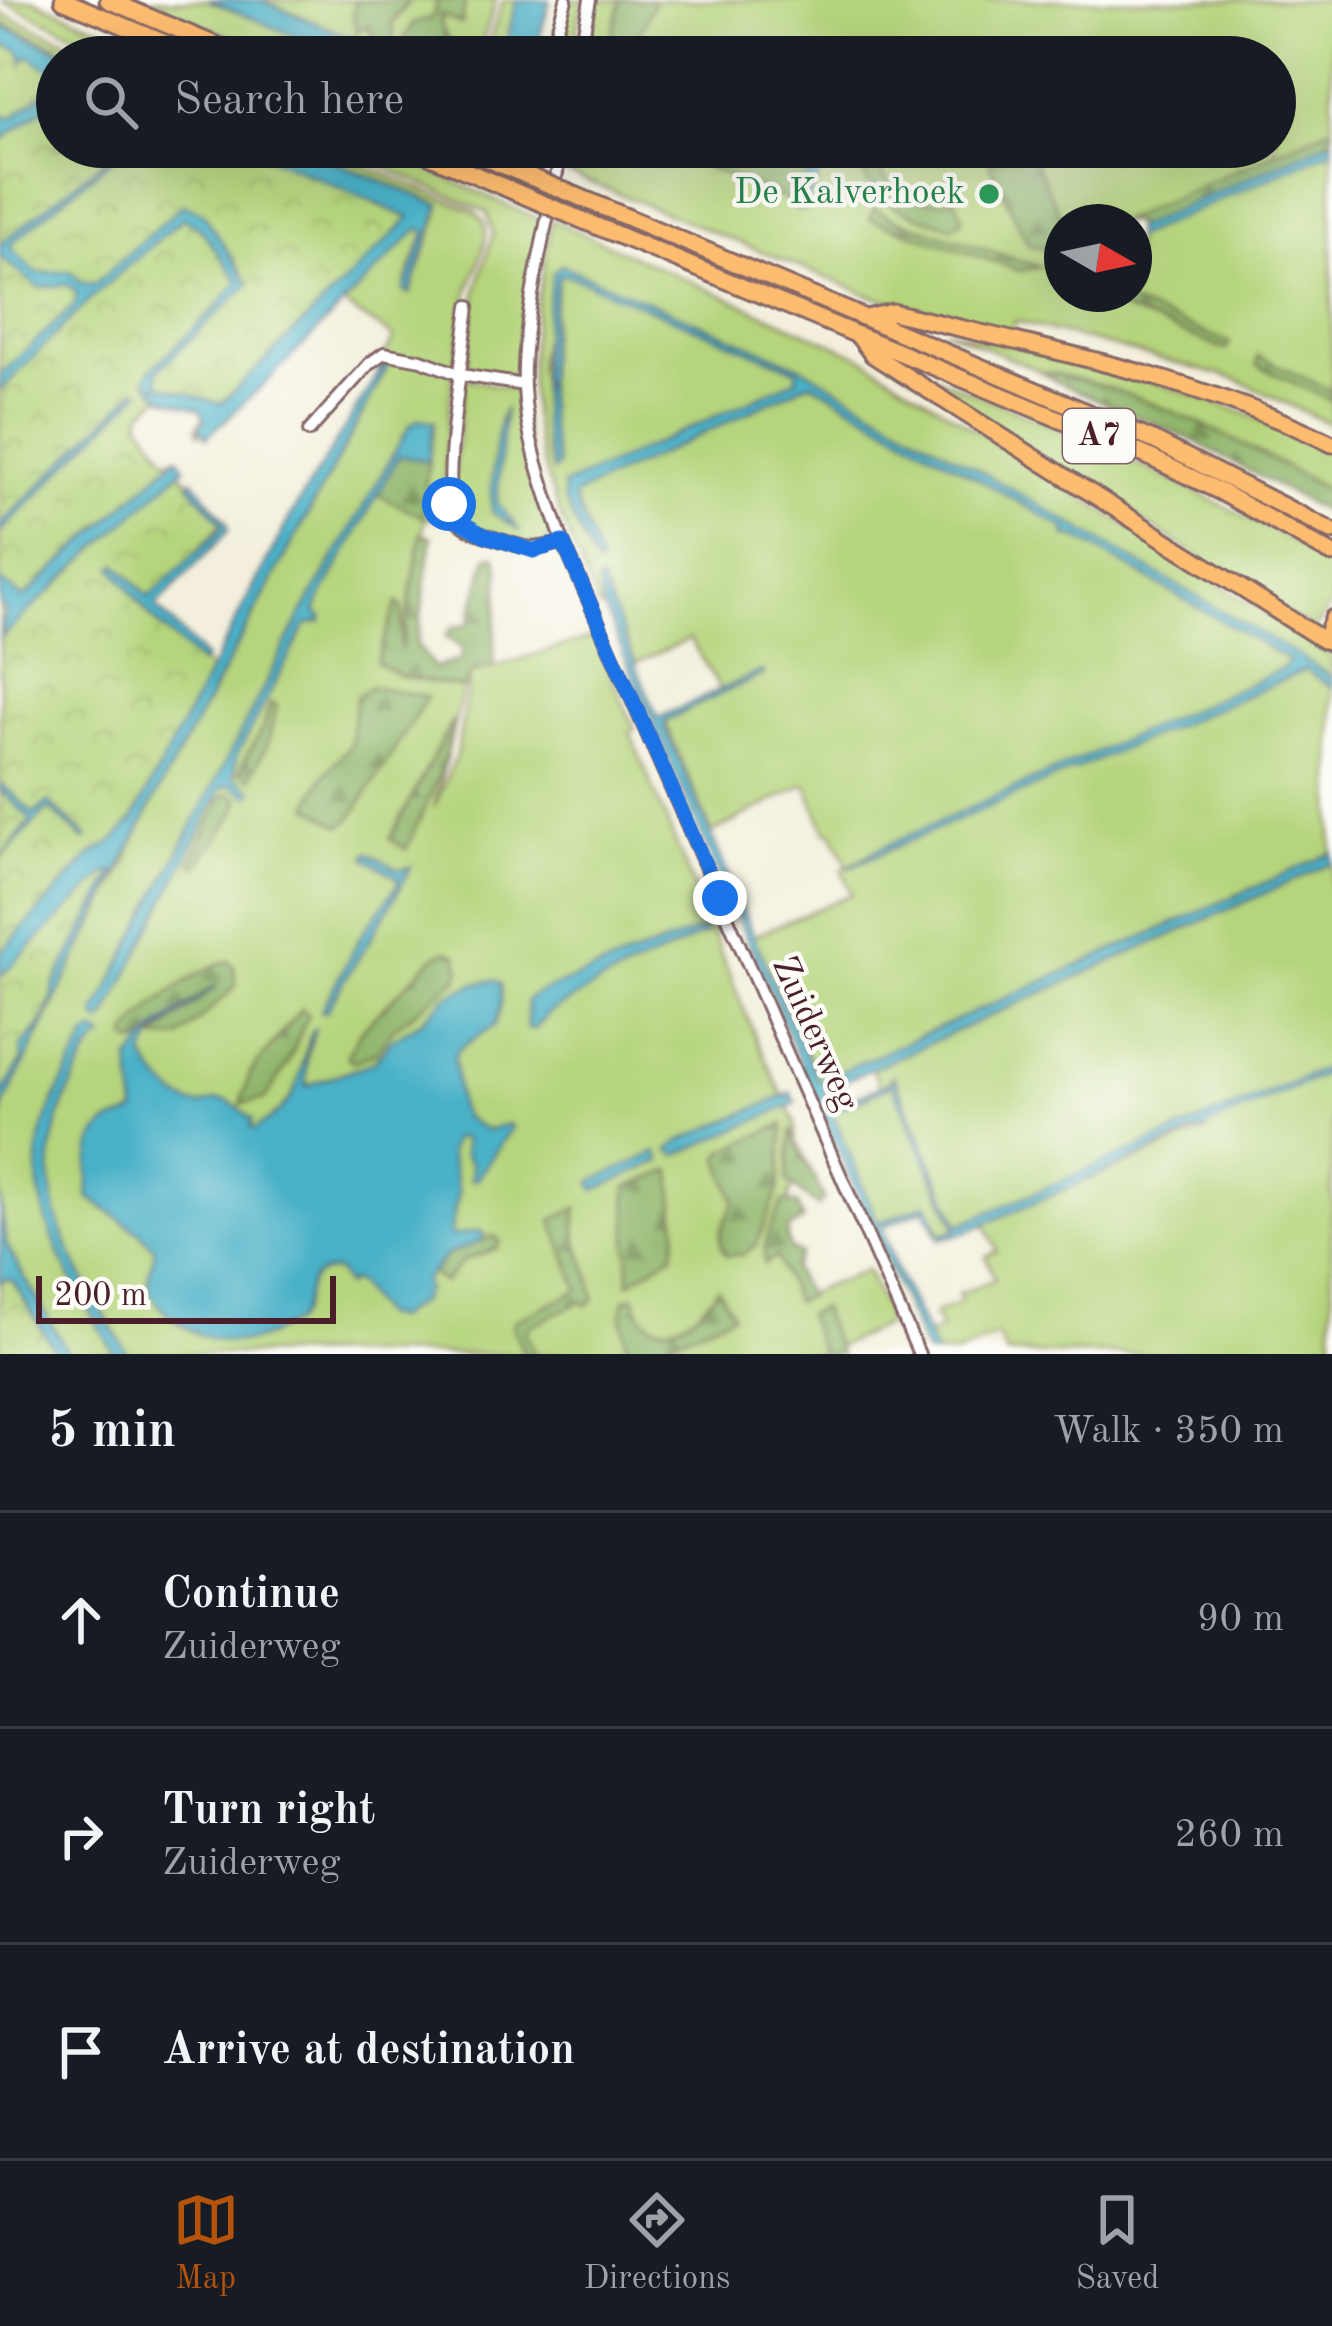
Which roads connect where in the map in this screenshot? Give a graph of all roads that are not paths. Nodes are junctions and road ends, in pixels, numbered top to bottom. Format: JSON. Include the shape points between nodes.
{"nodes":[{"id":1,"x":63,"y":0,"type":"edge"},
{"id":2,"x":109,"y":0,"type":"edge"},
{"id":3,"x":566,"y":0,"type":"edge"},
{"id":4,"x":590,"y":0,"type":"edge"},
{"id":5,"x":148,"y":36,"type":"edge"},
{"id":6,"x":194,"y":36,"type":"edge"},
{"id":7,"x":555,"y":36,"type":"edge"},
{"id":8,"x":583,"y":36,"type":"edge"},
{"id":9,"x":459,"y":168,"type":"edge"},
{"id":10,"x":509,"y":168,"type":"edge"},
{"id":11,"x":558,"y":168,"type":"edge"},
{"id":12,"x":469,"y":306,"type":"dead end"},
{"id":13,"x":867,"y":318,"type":"junction"},
{"id":14,"x":858,"y":335,"type":"junction"},
{"id":15,"x":461,"y":375,"type":"junction"},
{"id":16,"x":524,"y":386,"type":"junction"},
{"id":17,"x":309,"y":430,"type":"dead end"},
{"id":18,"x":1332,"y":444,"type":"edge"},
{"id":19,"x":1332,"y":531,"type":"edge"},
{"id":20,"x":563,"y":542,"type":"junction"},
{"id":21,"x":1332,"y":554,"type":"edge"},
{"id":22,"x":1332,"y":617,"type":"edge"},
{"id":23,"x":1328,"y":643,"type":"edge"},
{"id":24,"x":919,"y":1354,"type":"edge"}],
"edges":[{"from":1,"to":5,"type":"highway"},
{"from":2,"to":6,"type":"highway"},
{"from":3,"to":7,"type":"street"},
{"from":4,"to":8,"type":"street"},
{"from":9,"to":14,"type":"highway","number":"A7","bridge":true},
{"from":10,"to":13,"type":"highway","number":"A7","bridge":true},
{"from":11,"to":16,"type":"street","name":"Zuiderweg"},
{"from":12,"to":15,"type":"street"},
{"from":13,"to":18,"type":"highway","number":"A7","via":[[892,312],[1158,377]]},
{"from":13,"to":19,"type":"highway","number":"A7","via":[[1155,441]]},
{"from":14,"to":21,"type":"highway","number":"A7","via":[[1145,455]]},
{"from":14,"to":23,"type":"highway","number":"A7","via":[[873,356]]},
{"from":15,"to":16,"type":"street"},
{"from":15,"to":17,"type":"street","via":[[384,353]]},
{"from":15,"to":20,"type":"street","via":[[449,504],[456,519],[534,551]]},
{"from":16,"to":20,"type":"street","name":"Zuiderweg","via":[[533,449]]},
{"from":20,"to":24,"type":"street","name":"Zuiderweg"},
{"from":22,"to":23,"type":"main road"}]}
